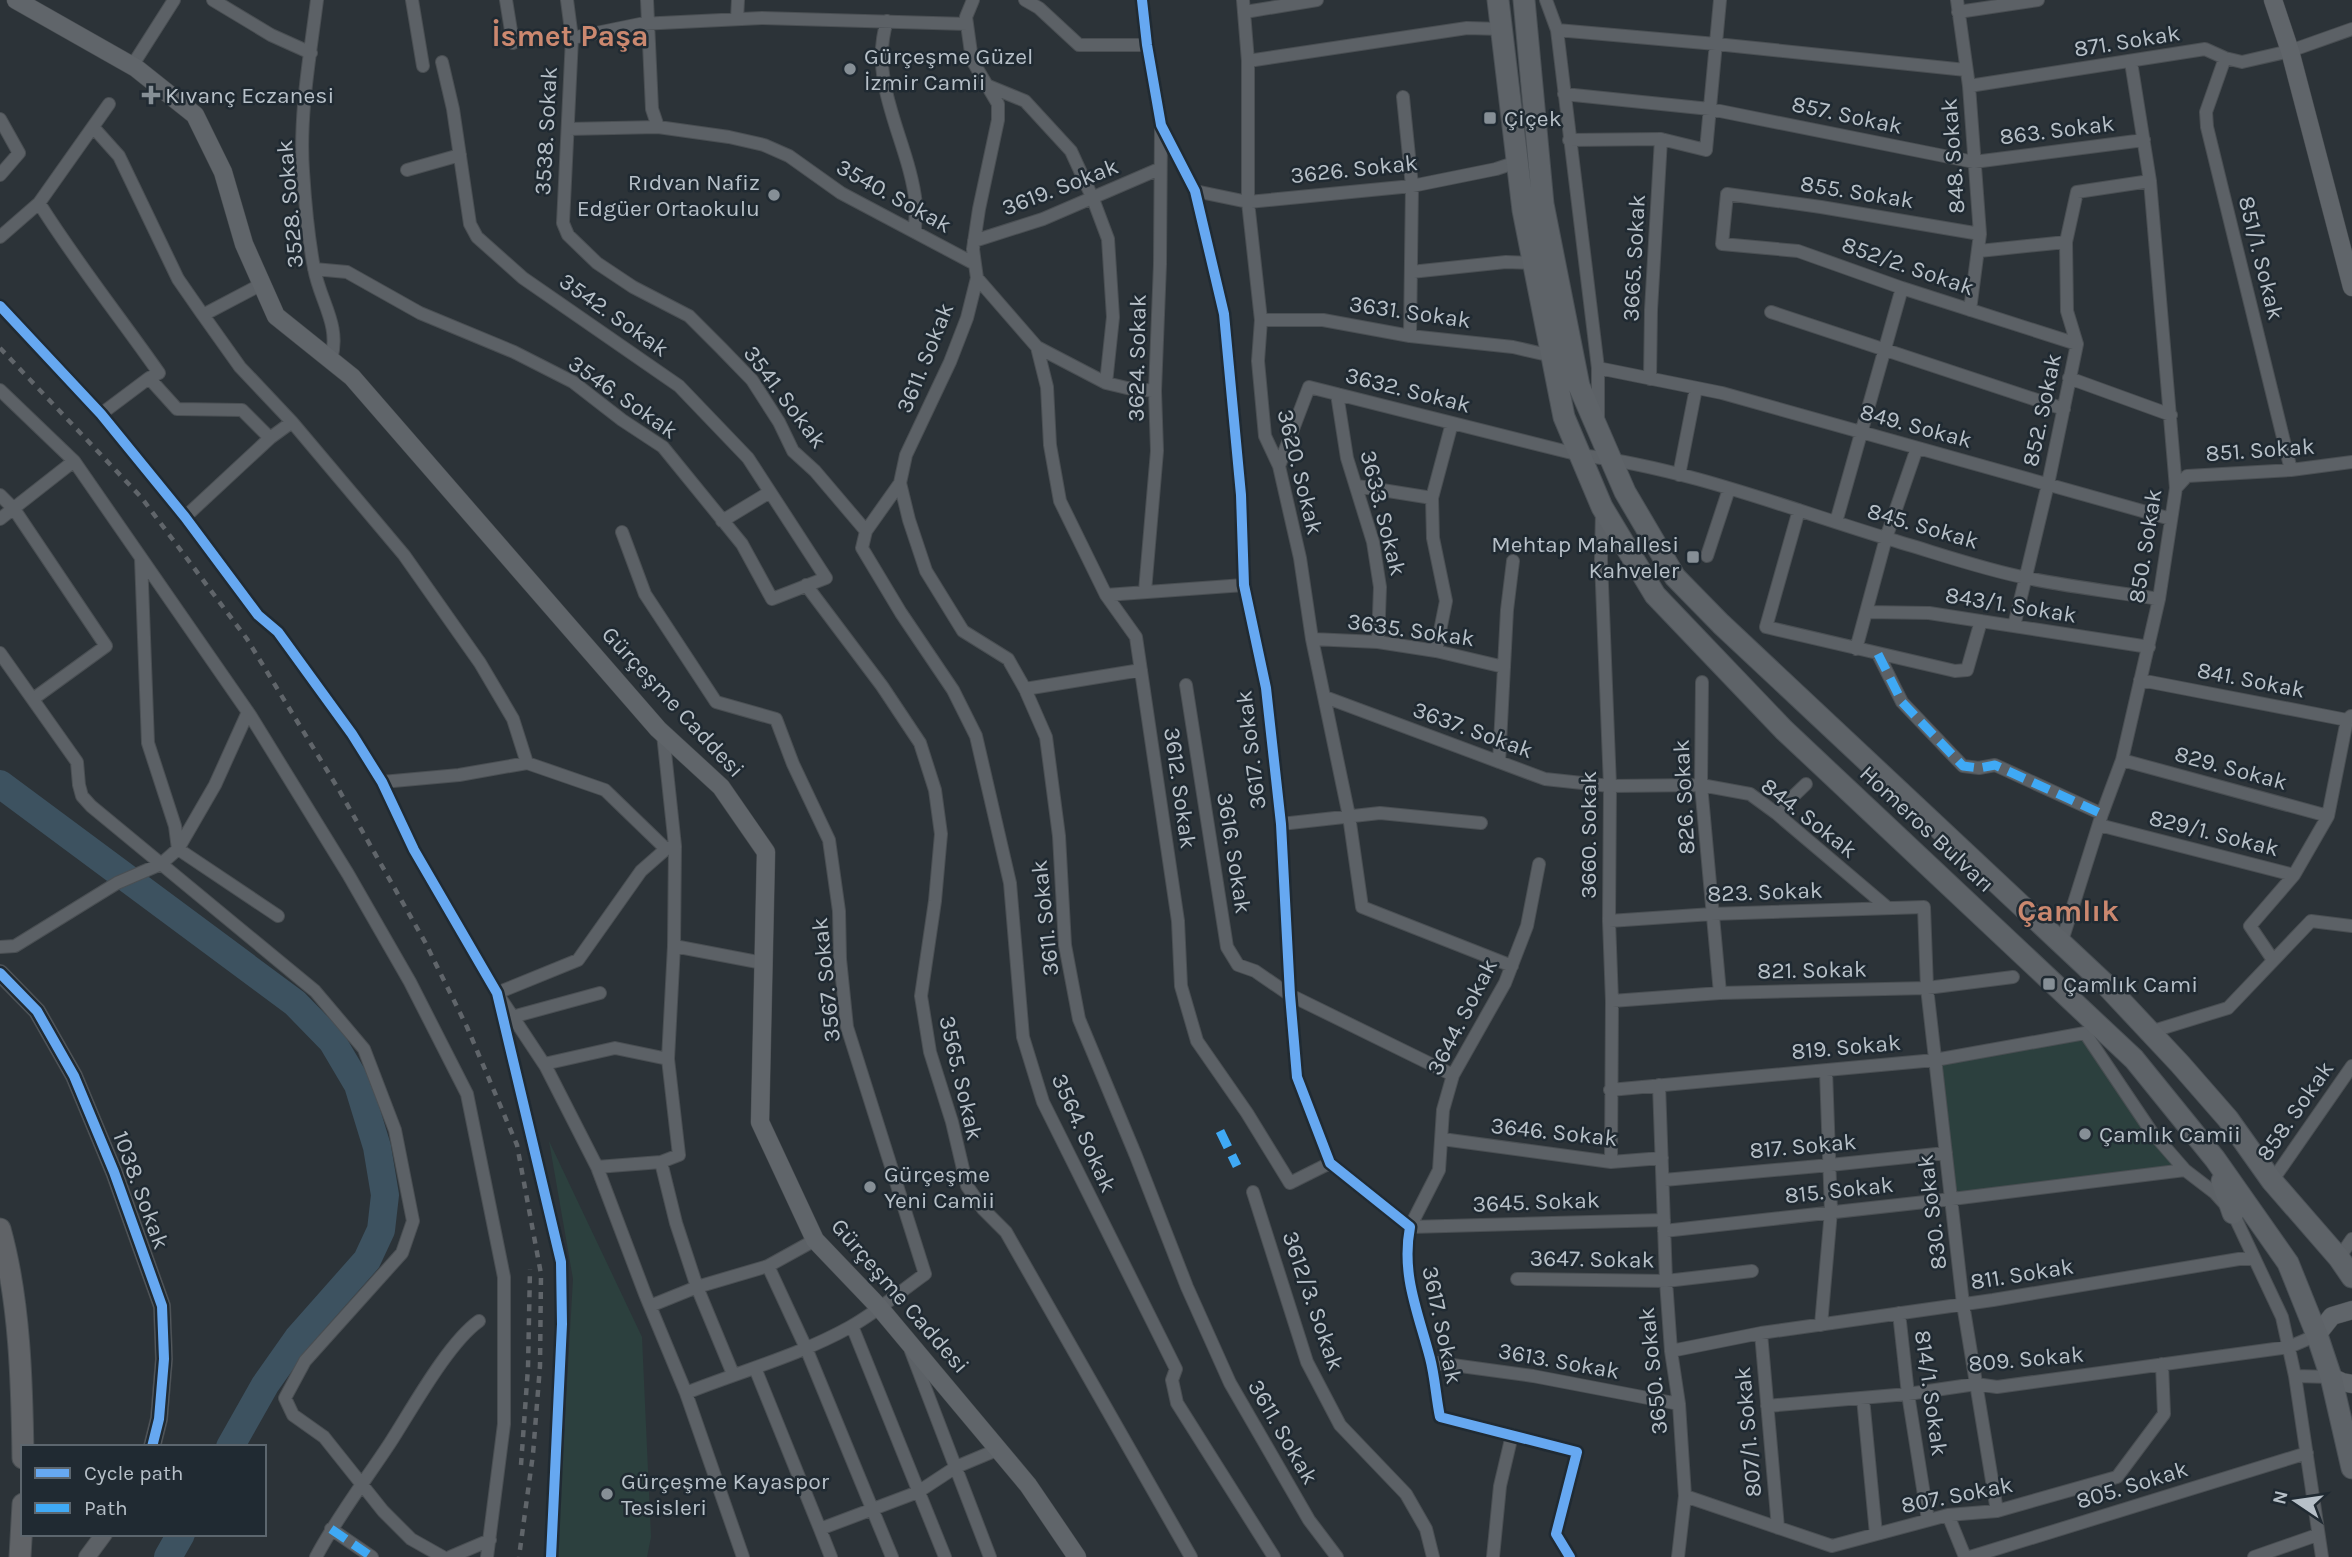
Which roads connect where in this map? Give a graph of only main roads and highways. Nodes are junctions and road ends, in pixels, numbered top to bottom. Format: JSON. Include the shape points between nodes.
{"nodes":[{"id":1,"x":16,"y":0,"type":"edge"},
{"id":2,"x":1498,"y":0,"type":"edge"},
{"id":3,"x":1524,"y":0,"type":"edge"},
{"id":4,"x":2273,"y":0,"type":"edge"},
{"id":5,"x":2352,"y":287,"type":"edge"},
{"id":6,"x":2064,"y":992,"type":"junction"},
{"id":7,"x":2085,"y":1033,"type":"road end"},
{"id":8,"x":2215,"y":1160,"type":"junction"},
{"id":9,"x":2233,"y":1213,"type":"road end"},
{"id":10,"x":0,"y":1229,"type":"edge"},
{"id":11,"x":2352,"y":1277,"type":"edge"},
{"id":12,"x":2352,"y":1310,"type":"edge"},
{"id":13,"x":2317,"y":1335,"type":"junction"},
{"id":14,"x":2331,"y":1377,"type":"junction"},
{"id":15,"x":2352,"y":1384,"type":"edge"},
{"id":16,"x":23,"y":1445,"type":"edge"},
{"id":17,"x":2352,"y":1468,"type":"edge"},
{"id":18,"x":21,"y":1536,"type":"edge"},
{"id":19,"x":20,"y":1557,"type":"edge"},
{"id":20,"x":1077,"y":1557,"type":"edge"}],
"edges":[{"from":1,"to":20,"type":"main road","name":"Gürçeşme Caddesi","via":[[132,66],[195,115],[223,172],[244,244],[276,316],[352,377],[663,734],[721,787],[766,852],[760,1122],[815,1240],[879,1307],[999,1449]]},
{"from":2,"to":6,"type":"main road","name":"Homeros Bulvarı","via":[[1522,209],[1564,417],[1602,507],[1655,595],[1784,730]]},
{"from":3,"to":11,"type":"main road","name":"Homeros Bulvarı","via":[[1543,204],[1579,386],[1625,492],[1675,577],[2062,942],[2180,1063]]},
{"from":4,"to":5,"type":"main road"},
{"from":6,"to":7,"type":"main road"},
{"from":6,"to":8,"type":"main road","name":"Homeros Bulvarı","via":[[2134,1059]]},
{"from":8,"to":9,"type":"main road"},
{"from":8,"to":13,"type":"main road","name":"Homeros Bulvarı","via":[[2288,1263]]},
{"from":10,"to":16,"type":"highway","via":[[8,1256],[16,1327]]},
{"from":12,"to":13,"type":"main road","via":[[2332,1316]]},
{"from":13,"to":14,"type":"main road","name":"Homeros Bulvarı"},
{"from":14,"to":15,"type":"main road"},
{"from":14,"to":17,"type":"main road","name":"Homeros Bulvarı"},
{"from":18,"to":19,"type":"highway"}]}
